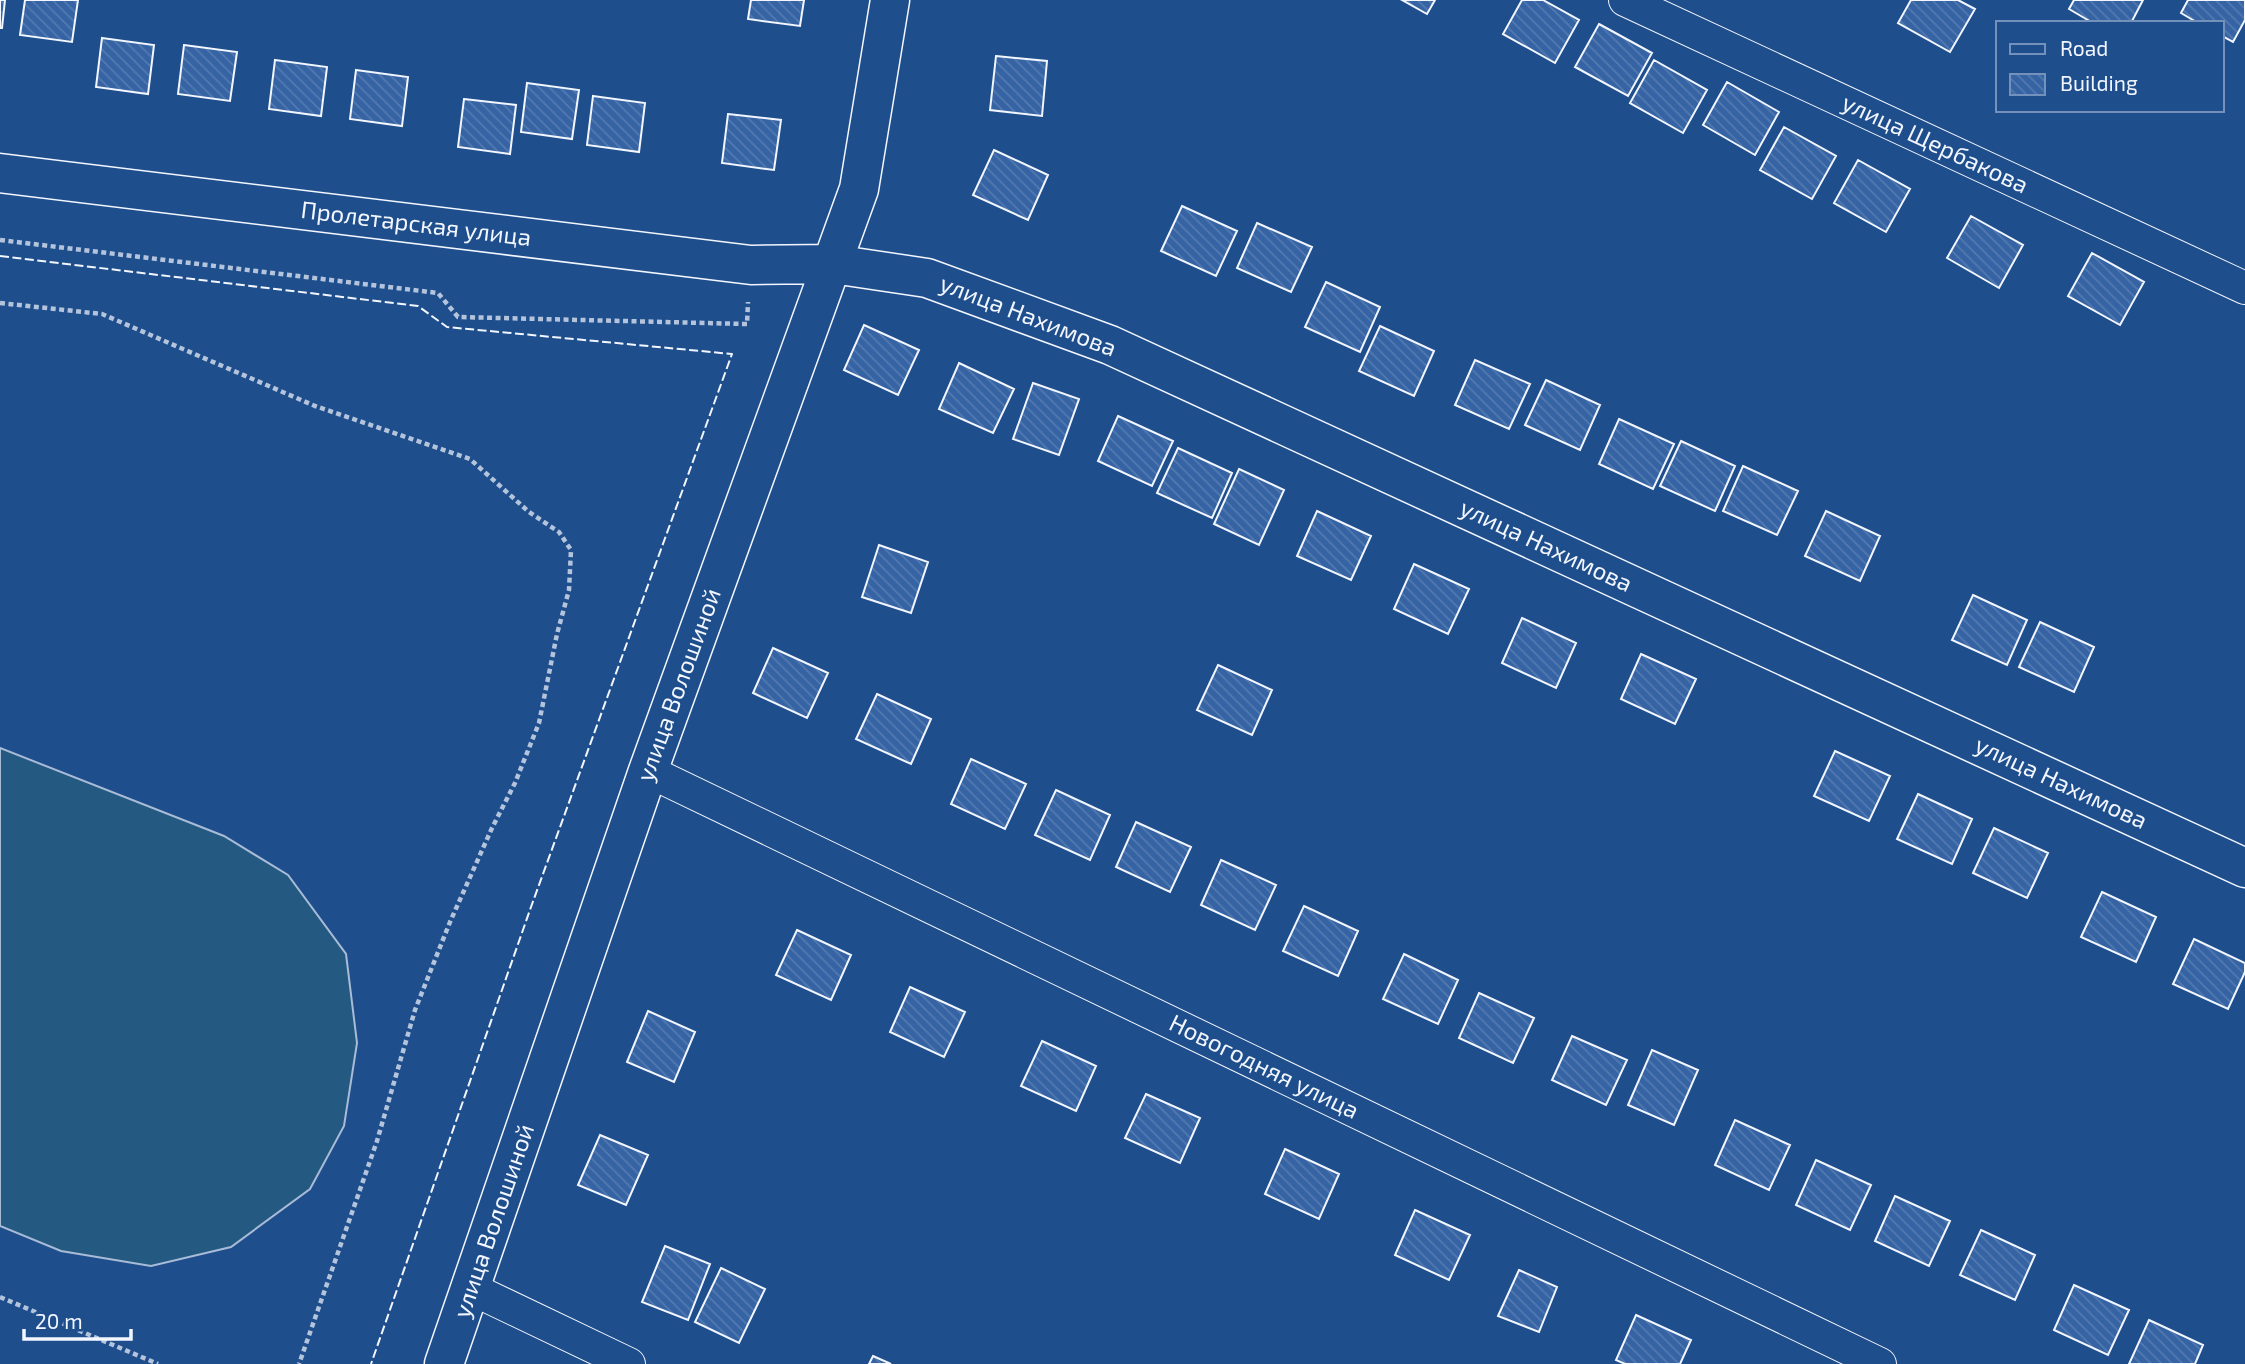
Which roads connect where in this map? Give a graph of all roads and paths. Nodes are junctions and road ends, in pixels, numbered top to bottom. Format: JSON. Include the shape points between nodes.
{"nodes":[{"id":1,"x":890,"y":0,"type":"edge"},
{"id":2,"x":1625,"y":0,"type":"edge"},
{"id":3,"x":0,"y":173,"type":"edge"},
{"id":4,"x":0,"y":240,"type":"edge"},
{"id":5,"x":833,"y":264,"type":"junction"},
{"id":6,"x":751,"y":265,"type":"junction"},
{"id":7,"x":2245,"y":288,"type":"edge"},
{"id":8,"x":0,"y":303,"type":"edge"},
{"id":9,"x":648,"y":771,"type":"junction"},
{"id":10,"x":2245,"y":868,"type":"edge"},
{"id":11,"x":472,"y":1289,"type":"junction"},
{"id":12,"x":0,"y":1297,"type":"edge"},
{"id":13,"x":158,"y":1364,"type":"edge"},
{"id":14,"x":299,"y":1364,"type":"edge"},
{"id":15,"x":444,"y":1364,"type":"edge"},
{"id":16,"x":629,"y":1364,"type":"edge"},
{"id":17,"x":1880,"y":1364,"type":"edge"}],
"edges":[{"from":1,"to":5,"type":"main road","name":"улица Волошиной","via":[[859,190]]},
{"from":2,"to":7,"type":"street","name":"улица Щербакова"},
{"from":3,"to":6,"type":"main road","name":"Пролетарская улица"},
{"from":4,"to":6,"type":"path","via":[[438,293],[458,317],[747,324]]},
{"from":5,"to":6,"type":"main road","name":"Пролетарская улица"},
{"from":5,"to":9,"type":"main road","name":"улица Волошиной"},
{"from":5,"to":10,"type":"main road","name":"улица Нахимова","via":[[927,278],[1110,345]]},
{"from":8,"to":14,"type":"path","via":[[102,314],[315,406],[470,459],[559,532],[571,550],[569,590],[538,723],[415,1010],[377,1141]]},
{"from":9,"to":11,"type":"main road","name":"улица Волошиной"},
{"from":9,"to":17,"type":"street","name":"Новогодняя улица"},
{"from":11,"to":15,"type":"main road","name":"улица Волошиной"},
{"from":11,"to":16,"type":"street"},
{"from":12,"to":13,"type":"path"}]}
